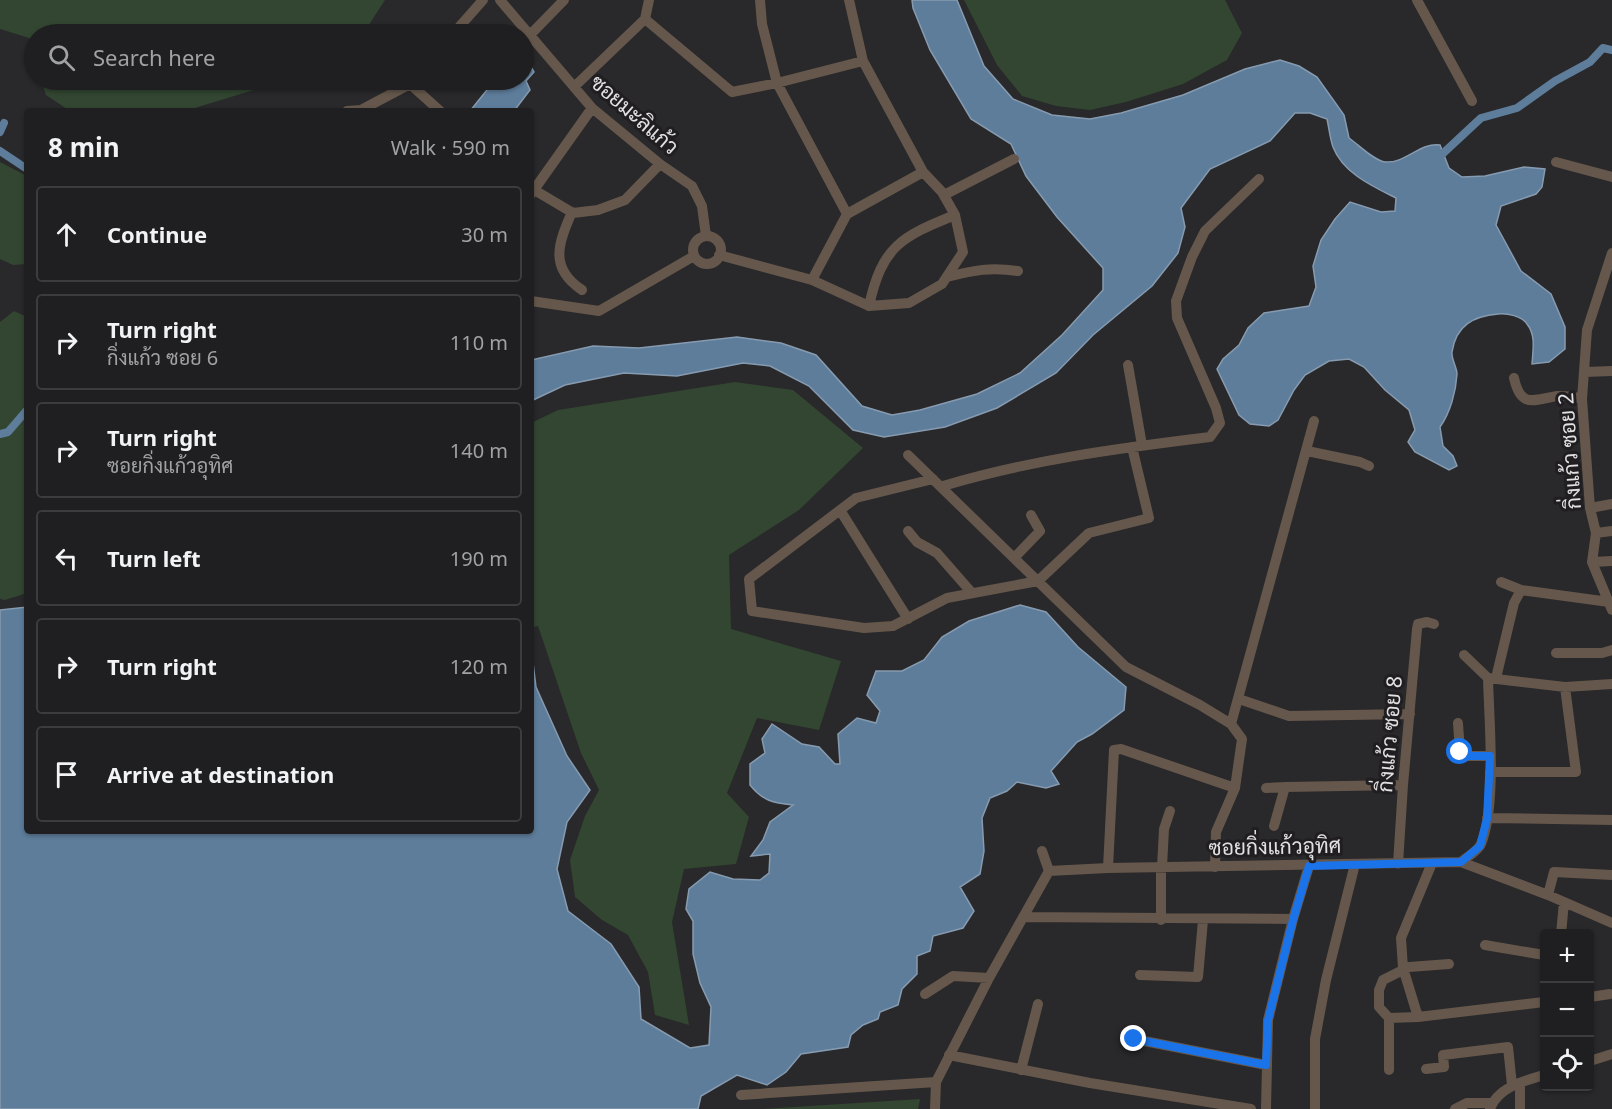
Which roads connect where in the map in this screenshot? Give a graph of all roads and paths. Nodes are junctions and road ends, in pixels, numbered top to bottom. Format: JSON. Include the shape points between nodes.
{"nodes":[{"id":1,"x":483,"y":0,"type":"edge"},
{"id":2,"x":500,"y":0,"type":"edge"},
{"id":3,"x":564,"y":0,"type":"edge"},
{"id":4,"x":649,"y":0,"type":"edge"},
{"id":5,"x":760,"y":0,"type":"edge"},
{"id":6,"x":849,"y":0,"type":"edge"},
{"id":7,"x":1417,"y":0,"type":"edge"},
{"id":8,"x":645,"y":19,"type":"junction"},
{"id":9,"x":462,"y":24,"type":"edge"},
{"id":10,"x":521,"y":24,"type":"edge"},
{"id":11,"x":534,"y":31,"type":"edge"},
{"id":12,"x":534,"y":40,"type":"edge"},
{"id":13,"x":863,"y":61,"type":"junction"},
{"id":14,"x":777,"y":83,"type":"junction"},
{"id":15,"x":574,"y":87,"type":"junction"},
{"id":16,"x":397,"y":90,"type":"edge"},
{"id":17,"x":420,"y":90,"type":"edge"},
{"id":18,"x":1472,"y":101,"type":"dead end"},
{"id":19,"x":365,"y":108,"type":"edge"},
{"id":20,"x":437,"y":108,"type":"edge"},
{"id":21,"x":592,"y":108,"type":"junction"},
{"id":22,"x":1014,"y":159,"type":"dead end"},
{"id":23,"x":1556,"y":162,"type":"dead end"},
{"id":24,"x":660,"y":164,"type":"junction"},
{"id":25,"x":923,"y":172,"type":"junction"},
{"id":26,"x":1612,"y":177,"type":"edge"},
{"id":27,"x":1259,"y":180,"type":"dead end"},
{"id":28,"x":534,"y":187,"type":"edge"},
{"id":29,"x":534,"y":191,"type":"edge"},
{"id":30,"x":944,"y":195,"type":"junction"},
{"id":31,"x":572,"y":212,"type":"junction"},
{"id":32,"x":847,"y":214,"type":"junction"},
{"id":33,"x":955,"y":215,"type":"junction"},
{"id":34,"x":706,"y":236,"type":"junction"},
{"id":35,"x":1612,"y":253,"type":"edge"},
{"id":36,"x":719,"y":255,"type":"junction"},
{"id":37,"x":694,"y":256,"type":"junction"},
{"id":38,"x":1018,"y":271,"type":"dead end"},
{"id":39,"x":947,"y":277,"type":"junction"},
{"id":40,"x":812,"y":280,"type":"junction"},
{"id":41,"x":582,"y":290,"type":"dead end"},
{"id":42,"x":534,"y":302,"type":"edge"},
{"id":43,"x":869,"y":306,"type":"junction"},
{"id":44,"x":1128,"y":365,"type":"dead end"},
{"id":45,"x":1612,"y":371,"type":"edge"},
{"id":46,"x":1585,"y":372,"type":"junction"},
{"id":47,"x":1514,"y":378,"type":"dead end"},
{"id":48,"x":1582,"y":399,"type":"junction"},
{"id":49,"x":1314,"y":421,"type":"dead end"},
{"id":50,"x":1137,"y":446,"type":"junction"},
{"id":51,"x":1307,"y":451,"type":"junction"},
{"id":52,"x":908,"y":455,"type":"dead end"},
{"id":53,"x":1369,"y":466,"type":"dead end"},
{"id":54,"x":933,"y":479,"type":"junction"},
{"id":55,"x":943,"y":486,"type":"junction"},
{"id":56,"x":1612,"y":504,"type":"edge"},
{"id":57,"x":1590,"y":508,"type":"junction"},
{"id":58,"x":840,"y":510,"type":"junction"},
{"id":59,"x":1031,"y":515,"type":"dead end"},
{"id":60,"x":908,"y":531,"type":"dead end"},
{"id":61,"x":1612,"y":531,"type":"edge"},
{"id":62,"x":1596,"y":532,"type":"junction"},
{"id":63,"x":1014,"y":558,"type":"junction"},
{"id":64,"x":1612,"y":561,"type":"edge"},
{"id":65,"x":1592,"y":562,"type":"junction"},
{"id":66,"x":1038,"y":581,"type":"junction"},
{"id":67,"x":1501,"y":582,"type":"dead end"},
{"id":68,"x":1521,"y":590,"type":"junction"},
{"id":69,"x":972,"y":593,"type":"junction"},
{"id":70,"x":1611,"y":606,"type":"edge"},
{"id":71,"x":908,"y":618,"type":"junction"},
{"id":72,"x":1434,"y":624,"type":"dead end"},
{"id":73,"x":1612,"y":650,"type":"edge"},
{"id":74,"x":1556,"y":653,"type":"dead end"},
{"id":75,"x":1464,"y":655,"type":"dead end"},
{"id":76,"x":1492,"y":678,"type":"junction"},
{"id":77,"x":1612,"y":684,"type":"edge"},
{"id":78,"x":1565,"y":687,"type":"junction"},
{"id":79,"x":1239,"y":699,"type":"junction"},
{"id":80,"x":1410,"y":714,"type":"junction"},
{"id":81,"x":1458,"y":723,"type":"dead end"},
{"id":82,"x":1231,"y":724,"type":"junction"},
{"id":83,"x":1490,"y":756,"type":"junction"},
{"id":84,"x":1490,"y":772,"type":"junction"},
{"id":85,"x":1403,"y":785,"type":"junction"},
{"id":86,"x":1285,"y":787,"type":"junction"},
{"id":87,"x":1234,"y":788,"type":"junction"},
{"id":88,"x":1266,"y":788,"type":"dead end"},
{"id":89,"x":1170,"y":811,"type":"dead end"},
{"id":90,"x":1487,"y":819,"type":"junction"},
{"id":91,"x":1612,"y":820,"type":"edge"},
{"id":92,"x":1274,"y":826,"type":"dead end"},
{"id":93,"x":1042,"y":851,"type":"dead end"},
{"id":94,"x":1461,"y":862,"type":"junction"},
{"id":95,"x":1432,"y":863,"type":"junction"},
{"id":96,"x":1355,"y":864,"type":"junction"},
{"id":97,"x":1398,"y":864,"type":"junction"},
{"id":98,"x":1309,"y":866,"type":"junction"},
{"id":99,"x":1162,"y":867,"type":"junction"},
{"id":100,"x":1215,"y":867,"type":"junction"},
{"id":101,"x":1108,"y":868,"type":"junction"},
{"id":102,"x":1049,"y":871,"type":"junction"},
{"id":103,"x":1612,"y":875,"type":"edge"},
{"id":104,"x":1548,"y":895,"type":"junction"},
{"id":105,"x":1564,"y":903,"type":"junction"},
{"id":106,"x":1023,"y":917,"type":"junction"},
{"id":107,"x":1161,"y":920,"type":"junction"},
{"id":108,"x":1203,"y":920,"type":"junction"},
{"id":109,"x":1293,"y":920,"type":"junction"},
{"id":110,"x":1612,"y":923,"type":"edge"},
{"id":111,"x":1561,"y":929,"type":"edge"},
{"id":112,"x":1485,"y":945,"type":"dead end"},
{"id":113,"x":1540,"y":954,"type":"edge"},
{"id":114,"x":1449,"y":964,"type":"dead end"},
{"id":115,"x":1404,"y":969,"type":"junction"},
{"id":116,"x":1140,"y":975,"type":"dead end"},
{"id":117,"x":989,"y":978,"type":"junction"},
{"id":118,"x":925,"y":994,"type":"dead end"},
{"id":119,"x":1610,"y":994,"type":"dead end"},
{"id":120,"x":1594,"y":996,"type":"edge"},
{"id":121,"x":1540,"y":1003,"type":"edge"},
{"id":122,"x":1038,"y":1004,"type":"dead end"},
{"id":123,"x":1418,"y":1017,"type":"junction"},
{"id":124,"x":1389,"y":1018,"type":"junction"},
{"id":125,"x":1134,"y":1039,"type":"dead end"},
{"id":126,"x":1611,"y":1054,"type":"edge"},
{"id":127,"x":949,"y":1055,"type":"junction"},
{"id":128,"x":1594,"y":1060,"type":"edge"},
{"id":129,"x":1266,"y":1065,"type":"junction"},
{"id":130,"x":1612,"y":1068,"type":"edge"},
{"id":131,"x":1426,"y":1069,"type":"dead end"},
{"id":132,"x":1021,"y":1070,"type":"junction"},
{"id":133,"x":1389,"y":1070,"type":"dead end"},
{"id":134,"x":1540,"y":1077,"type":"edge"},
{"id":135,"x":936,"y":1082,"type":"junction"},
{"id":136,"x":1516,"y":1084,"type":"junction"},
{"id":137,"x":741,"y":1095,"type":"dead end"},
{"id":138,"x":1491,"y":1106,"type":"edge"},
{"id":139,"x":935,"y":1109,"type":"edge"},
{"id":140,"x":1251,"y":1109,"type":"edge"},
{"id":141,"x":1266,"y":1109,"type":"edge"},
{"id":142,"x":1315,"y":1109,"type":"edge"},
{"id":143,"x":1455,"y":1109,"type":"edge"},
{"id":144,"x":1520,"y":1109,"type":"edge"}],
"edges":[{"from":1,"to":9,"type":"street"},
{"from":2,"to":10,"type":"street","name":"ซอยมะลิแก้ว"},
{"from":3,"to":11,"type":"street"},
{"from":4,"to":8,"type":"street"},
{"from":5,"to":14,"type":"street"},
{"from":6,"to":13,"type":"street"},
{"from":7,"to":18,"type":"street"},
{"from":8,"to":14,"type":"street","via":[[732,92]]},
{"from":8,"to":15,"type":"street"},
{"from":12,"to":15,"type":"street","name":"ซอยมะลิแก้ว"},
{"from":13,"to":14,"type":"street"},
{"from":13,"to":25,"type":"street"},
{"from":14,"to":32,"type":"street"},
{"from":15,"to":21,"type":"street","name":"ซอยมะลิแก้ว"},
{"from":16,"to":19,"type":"street"},
{"from":17,"to":20,"type":"street"},
{"from":21,"to":24,"type":"street","name":"ซอยมะลิแก้ว"},
{"from":21,"to":28,"type":"street"},
{"from":22,"to":30,"type":"street"},
{"from":23,"to":26,"type":"street"},
{"from":24,"to":31,"type":"street","via":[[625,201],[598,210]]},
{"from":24,"to":34,"type":"street","name":"ซอยมะลิแก้ว","via":[[692,186],[702,206]]},
{"from":25,"to":30,"type":"street"},
{"from":25,"to":32,"type":"street"},
{"from":27,"to":50,"type":"street","via":[[1206,231],[1176,301],[1177,318],[1220,423],[1210,437]]},
{"from":29,"to":31,"type":"street"},
{"from":30,"to":33,"type":"street"},
{"from":31,"to":41,"type":"street","via":[[561,237],[559,256],[568,281]]},
{"from":32,"to":40,"type":"street"},
{"from":33,"to":39,"type":"street","via":[[963,252]]},
{"from":33,"to":43,"type":"street","via":[[914,233],[889,253],[881,265]]},
{"from":34,"to":36,"type":"street","via":[[718,242]]},
{"from":34,"to":37,"type":"street","via":[[695,243]]},
{"from":35,"to":46,"type":"street","name":"กิ่งแก้ว ซอย 2","via":[[1587,330]]},
{"from":36,"to":37,"type":"street","via":[[709,263]]},
{"from":36,"to":40,"type":"street"},
{"from":37,"to":42,"type":"street","via":[[599,311]]},
{"from":38,"to":39,"type":"street","via":[[993,268]]},
{"from":39,"to":43,"type":"street","via":[[909,303]]},
{"from":40,"to":43,"type":"street"},
{"from":44,"to":50,"type":"street"},
{"from":45,"to":46,"type":"street"},
{"from":46,"to":48,"type":"street","name":"กิ่งแก้ว ซอย 2"},
{"from":47,"to":48,"type":"street","via":[[1521,395],[1530,400],[1555,396]]},
{"from":48,"to":57,"type":"street","name":"กิ่งแก้ว ซอย 2"},
{"from":49,"to":51,"type":"street"},
{"from":50,"to":55,"type":"street","via":[[982,474]]},
{"from":50,"to":66,"type":"street","via":[[1149,518],[1089,533]]},
{"from":51,"to":53,"type":"street"},
{"from":51,"to":79,"type":"street"},
{"from":52,"to":54,"type":"street"},
{"from":54,"to":55,"type":"street"},
{"from":54,"to":58,"type":"street","via":[[855,498]]},
{"from":55,"to":63,"type":"street"},
{"from":56,"to":57,"type":"street"},
{"from":57,"to":62,"type":"street","name":"กิ่งแก้ว ซอย 2"},
{"from":58,"to":71,"type":"street"},
{"from":58,"to":71,"type":"street","via":[[749,579],[752,611],[864,628],[893,626]]},
{"from":59,"to":63,"type":"street","via":[[1040,531]]},
{"from":60,"to":69,"type":"street","via":[[917,542],[936,553]]},
{"from":61,"to":62,"type":"street"},
{"from":62,"to":65,"type":"street","name":"กิ่งแก้ว ซอย 2"},
{"from":63,"to":66,"type":"street"},
{"from":64,"to":65,"type":"street"},
{"from":65,"to":70,"type":"street"},
{"from":66,"to":69,"type":"street"},
{"from":66,"to":82,"type":"street","via":[[1126,667]]},
{"from":67,"to":68,"type":"street"},
{"from":68,"to":70,"type":"street"},
{"from":68,"to":76,"type":"street"},
{"from":69,"to":71,"type":"street","via":[[947,598]]},
{"from":72,"to":80,"type":"street","name":"กิ่งแก้ว ซอย 8","via":[[1418,624]]},
{"from":73,"to":74,"type":"street"},
{"from":75,"to":76,"type":"street"},
{"from":76,"to":78,"type":"street"},
{"from":76,"to":83,"type":"street"},
{"from":77,"to":78,"type":"street"},
{"from":78,"to":84,"type":"street","via":[[1576,772]]},
{"from":79,"to":80,"type":"street","via":[[1289,716]]},
{"from":79,"to":82,"type":"street"},
{"from":80,"to":85,"type":"street","name":"กิ่งแก้ว ซอย 8"},
{"from":81,"to":83,"type":"street","via":[[1460,752],[1466,756]]},
{"from":82,"to":87,"type":"street","via":[[1242,739]]},
{"from":83,"to":84,"type":"street"},
{"from":84,"to":90,"type":"street"},
{"from":85,"to":86,"type":"street"},
{"from":85,"to":97,"type":"street","name":"กิ่งแก้ว ซอย 8"},
{"from":86,"to":88,"type":"street"},
{"from":86,"to":92,"type":"street"},
{"from":87,"to":100,"type":"street","via":[[1216,832]]},
{"from":87,"to":101,"type":"street","via":[[1121,749],[1114,750]]},
{"from":89,"to":99,"type":"street","via":[[1164,829]]},
{"from":90,"to":91,"type":"street"},
{"from":90,"to":94,"type":"street","via":[[1480,846]]},
{"from":93,"to":102,"type":"street"},
{"from":94,"to":95,"type":"street","name":"ซอยกิ่งแก้วอุทิศ"},
{"from":94,"to":104,"type":"street","name":"ซอยกิ่งแก้วอุทิศ"},
{"from":95,"to":97,"type":"street","name":"ซอยกิ่งแก้วอุทิศ"},
{"from":95,"to":115,"type":"street","via":[[1401,938]]},
{"from":96,"to":97,"type":"street","name":"ซอยกิ่งแก้วอุทิศ"},
{"from":96,"to":98,"type":"street","name":"ซอยกิ่งแก้วอุทิศ"},
{"from":96,"to":142,"type":"street","via":[[1315,1039]]},
{"from":98,"to":100,"type":"street","name":"ซอยกิ่งแก้วอุทิศ"},
{"from":98,"to":109,"type":"street"},
{"from":99,"to":100,"type":"street","name":"ซอยกิ่งแก้วอุทิศ"},
{"from":99,"to":101,"type":"street","name":"ซอยกิ่งแก้วอุทิศ"},
{"from":99,"to":107,"type":"street"},
{"from":101,"to":102,"type":"street","name":"ซอยกิ่งแก้วอุทิศ"},
{"from":102,"to":106,"type":"street"},
{"from":103,"to":104,"type":"street","via":[[1554,872]]},
{"from":104,"to":105,"type":"street","name":"ซอยกิ่งแก้วอุทิศ"},
{"from":105,"to":110,"type":"street","name":"ซอยกิ่งแก้วอุทิศ"},
{"from":105,"to":111,"type":"street"},
{"from":106,"to":107,"type":"street"},
{"from":106,"to":117,"type":"street"},
{"from":107,"to":108,"type":"street"},
{"from":108,"to":109,"type":"street"},
{"from":108,"to":116,"type":"street","via":[[1198,976]]},
{"from":109,"to":129,"type":"street","via":[[1268,1020]]},
{"from":112,"to":113,"type":"street"},
{"from":114,"to":115,"type":"street"},
{"from":115,"to":123,"type":"street"},
{"from":115,"to":124,"type":"street","via":[[1383,980],[1379,990],[1379,1007]]},
{"from":117,"to":118,"type":"street","via":[[953,976]]},
{"from":117,"to":127,"type":"street"},
{"from":119,"to":120,"type":"street"},
{"from":121,"to":123,"type":"street"},
{"from":122,"to":132,"type":"street"},
{"from":123,"to":124,"type":"street"},
{"from":124,"to":133,"type":"street"},
{"from":125,"to":129,"type":"street"},
{"from":126,"to":128,"type":"street"},
{"from":126,"to":130,"type":"street"},
{"from":127,"to":132,"type":"street"},
{"from":127,"to":135,"type":"street"},
{"from":129,"to":141,"type":"street"},
{"from":131,"to":136,"type":"street","via":[[1444,1067],[1443,1055],[1508,1047]]},
{"from":132,"to":140,"type":"street"},
{"from":134,"to":136,"type":"street"},
{"from":135,"to":137,"type":"street"},
{"from":135,"to":139,"type":"street"},
{"from":136,"to":138,"type":"street"},
{"from":136,"to":144,"type":"street"},
{"from":138,"to":143,"type":"street","via":[[1467,1103]]}]}
